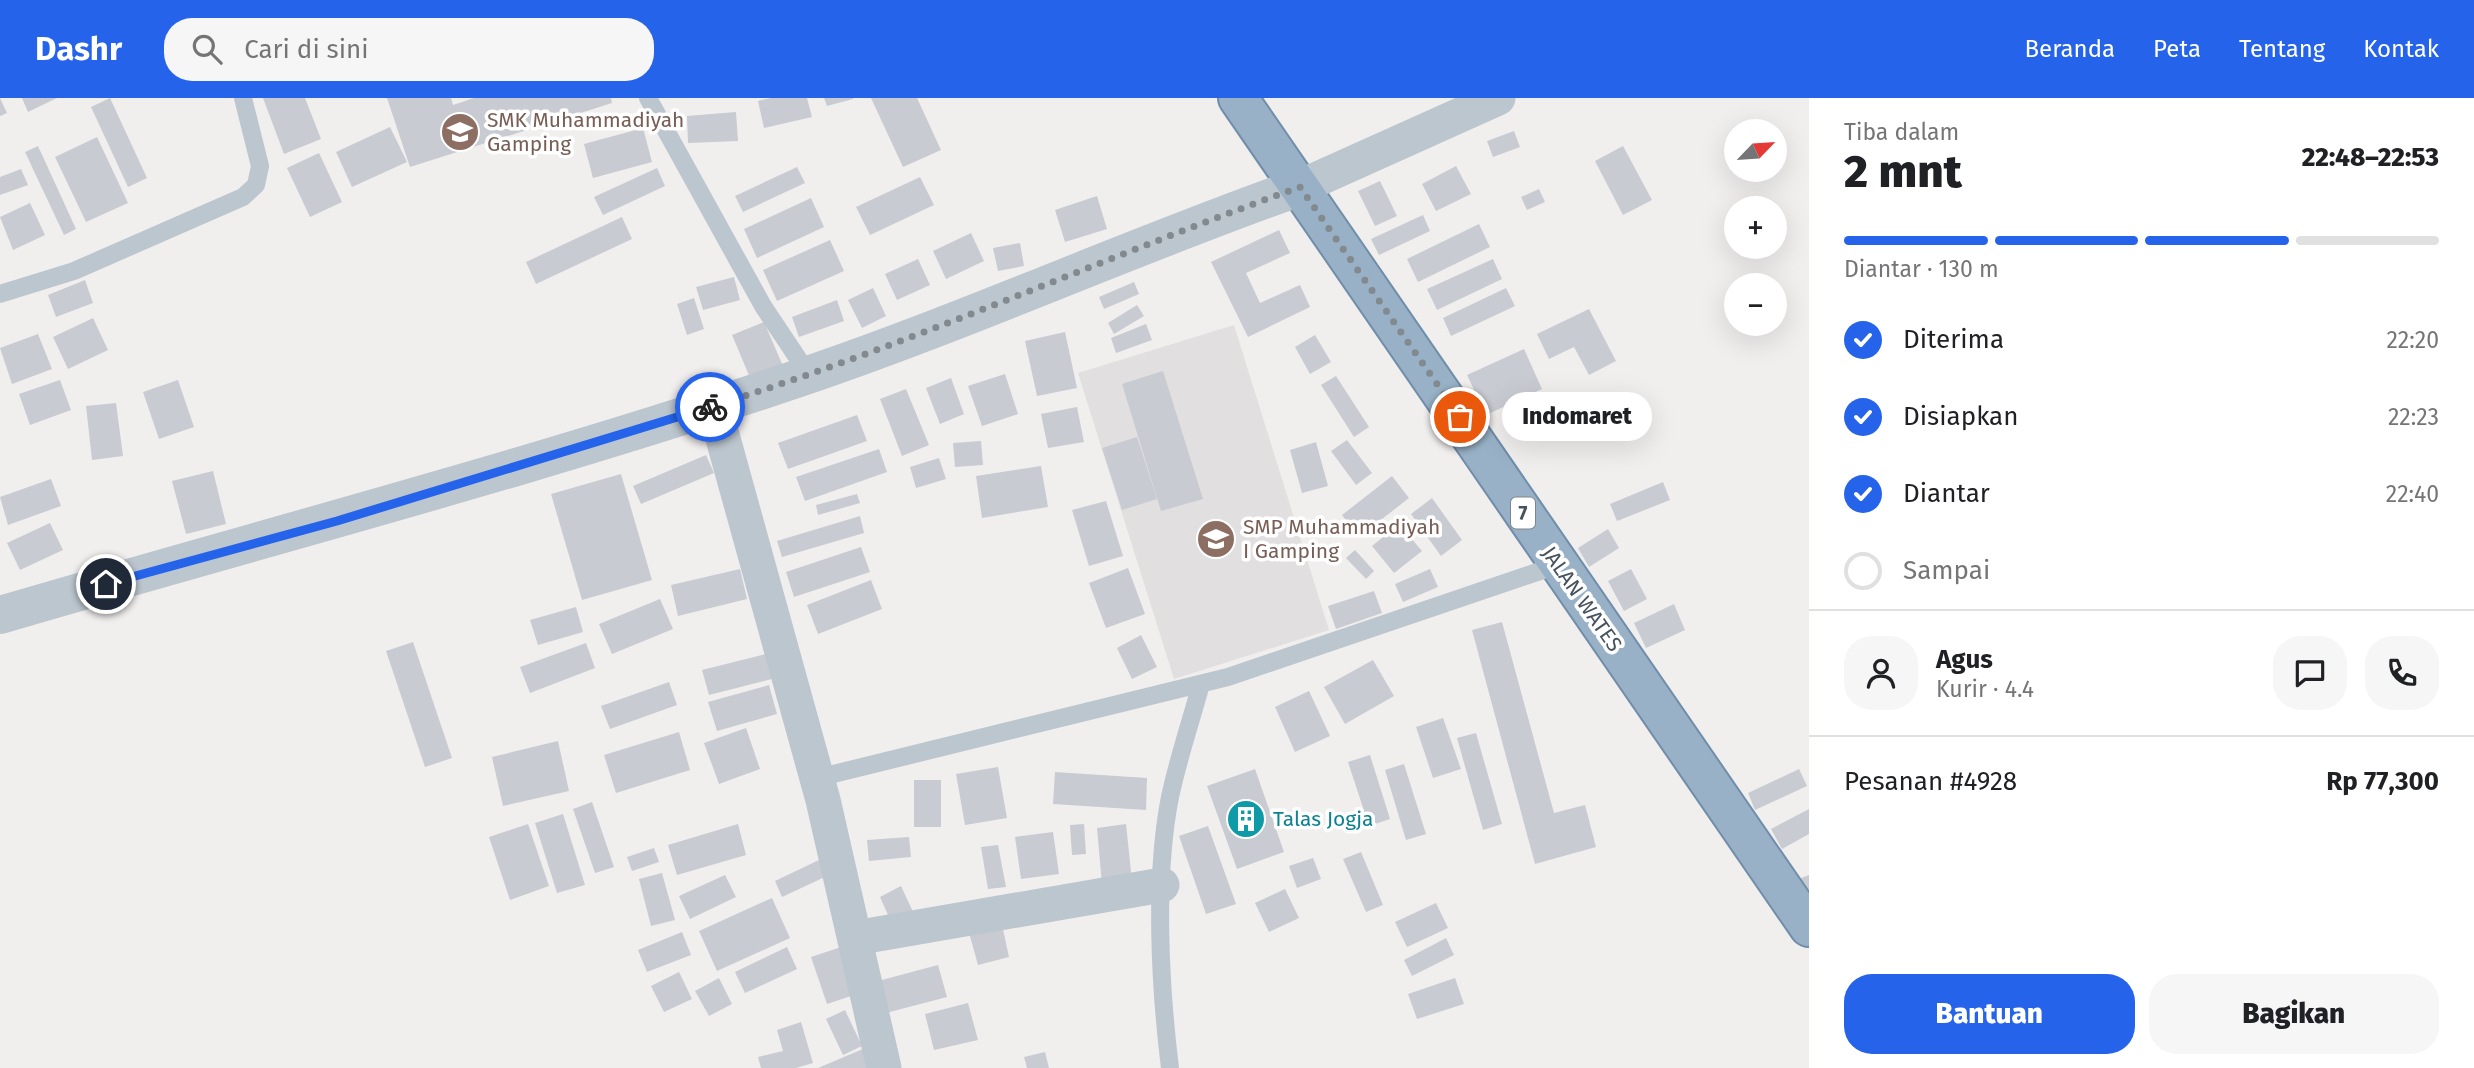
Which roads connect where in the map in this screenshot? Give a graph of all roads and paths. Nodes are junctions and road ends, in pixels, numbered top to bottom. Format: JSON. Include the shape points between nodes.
{"nodes":[{"id":1,"x":243,"y":98,"type":"edge"},
{"id":2,"x":648,"y":98,"type":"edge"},
{"id":3,"x":1238,"y":98,"type":"edge"},
{"id":4,"x":1498,"y":98,"type":"edge"},
{"id":5,"x":1300,"y":187,"type":"junction"},
{"id":6,"x":0,"y":295,"type":"edge"},
{"id":7,"x":809,"y":375,"type":"junction"},
{"id":8,"x":714,"y":406,"type":"junction"},
{"id":9,"x":1558,"y":565,"type":"junction"},
{"id":10,"x":0,"y":614,"type":"edge"},
{"id":11,"x":1200,"y":684,"type":"junction"},
{"id":12,"x":817,"y":778,"type":"junction"},
{"id":13,"x":1162,"y":885,"type":"junction"},
{"id":14,"x":1809,"y":927,"type":"edge"},
{"id":15,"x":855,"y":938,"type":"junction"},
{"id":16,"x":884,"y":1068,"type":"edge"},
{"id":17,"x":1170,"y":1068,"type":"edge"}],
"edges":[{"from":1,"to":6,"type":"lane","via":[[260,166],[256,186],[243,197],[74,271]]},
{"from":2,"to":7,"type":"lane","via":[[763,306]]},
{"from":3,"to":5,"type":"highway","name":"JALAN WATES","number":"7"},
{"from":4,"to":5,"type":"street"},
{"from":5,"to":7,"type":"street"},
{"from":5,"to":9,"type":"highway","name":"JALAN WATES","number":"7","via":[[1432,374]]},
{"from":7,"to":8,"type":"street"},
{"from":8,"to":10,"type":"street","via":[[337,521]]},
{"from":8,"to":12,"type":"street"},
{"from":9,"to":11,"type":"lane"},
{"from":9,"to":14,"type":"highway","name":"JALAN WATES","number":"7"},
{"from":11,"to":12,"type":"lane"},
{"from":11,"to":13,"type":"lane","via":[[1170,799]]},
{"from":12,"to":15,"type":"street"},
{"from":13,"to":15,"type":"street"},
{"from":13,"to":17,"type":"lane","via":[[1163,1015]]},
{"from":15,"to":16,"type":"street"}]}
